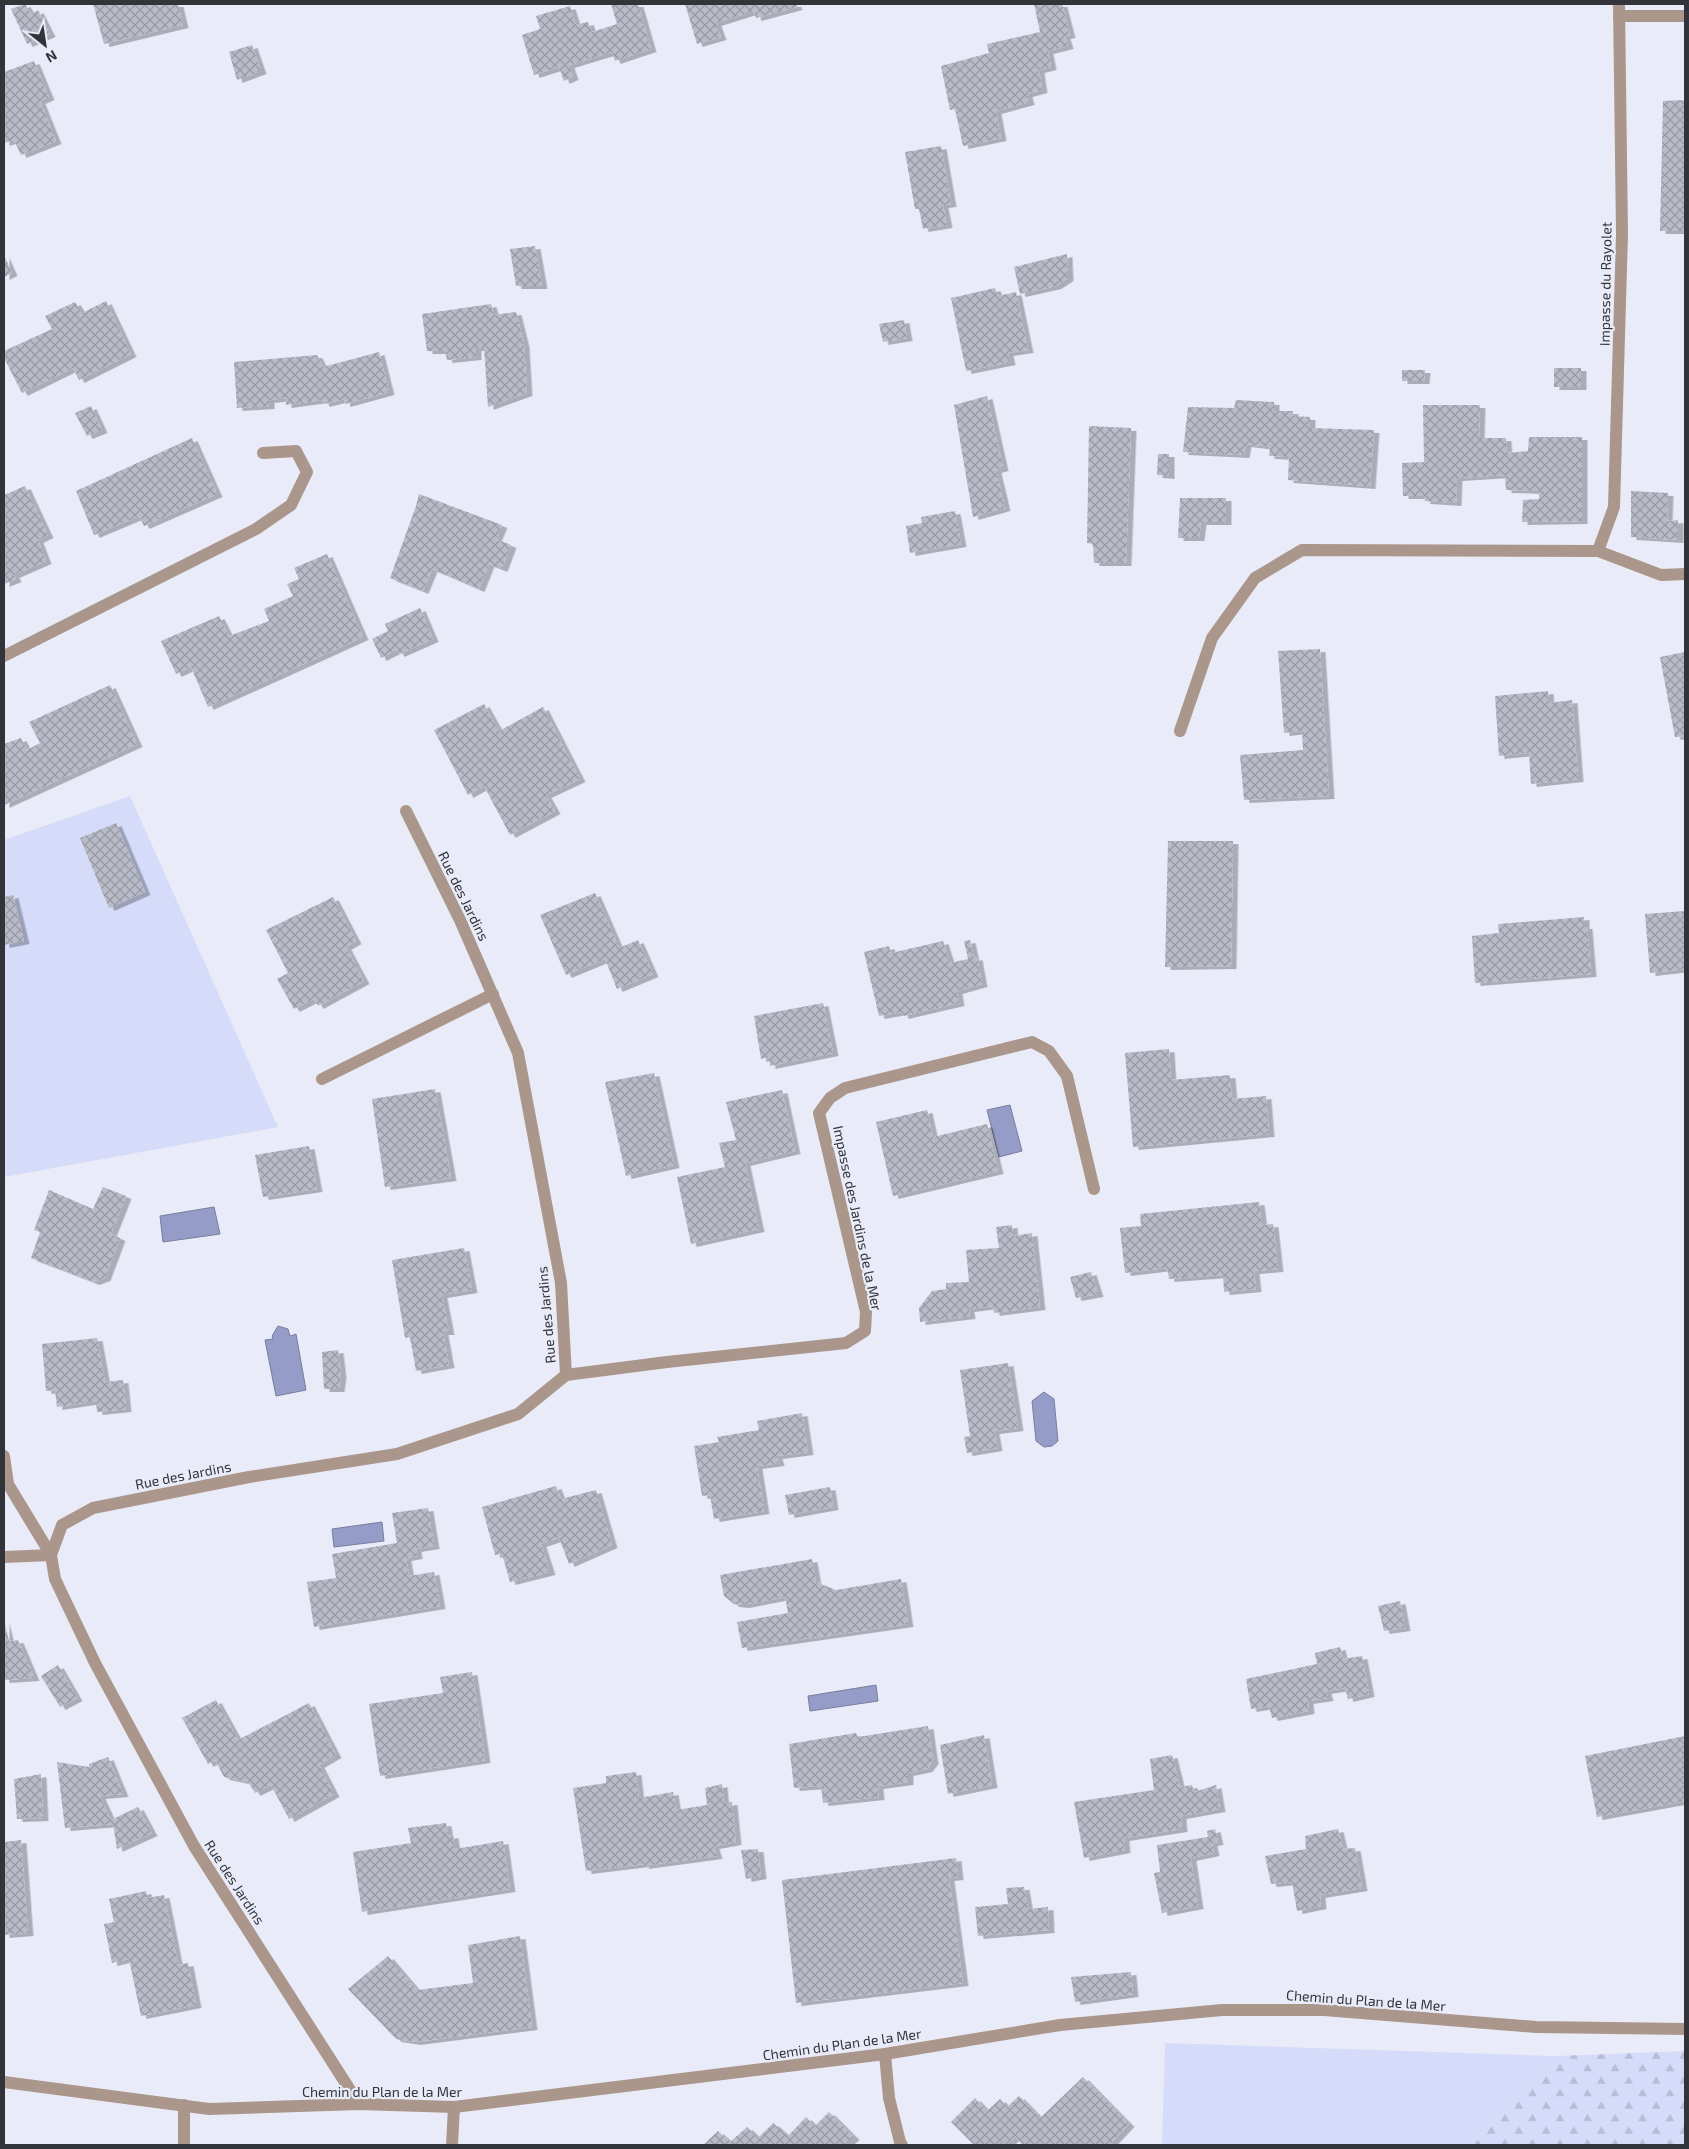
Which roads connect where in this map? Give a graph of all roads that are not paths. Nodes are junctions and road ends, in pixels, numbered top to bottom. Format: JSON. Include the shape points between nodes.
{"nodes":[{"id":1,"x":1619,"y":10,"type":"edge"},
{"id":2,"x":1685,"y":16,"type":"edge"},
{"id":3,"x":263,"y":453,"type":"dead end"},
{"id":4,"x":1598,"y":550,"type":"junction"},
{"id":5,"x":1685,"y":574,"type":"edge"},
{"id":6,"x":4,"y":656,"type":"edge"},
{"id":7,"x":1180,"y":731,"type":"dead end"},
{"id":8,"x":406,"y":811,"type":"dead end"},
{"id":9,"x":492,"y":994,"type":"junction"},
{"id":10,"x":322,"y":1079,"type":"dead end"},
{"id":11,"x":1094,"y":1189,"type":"dead end"},
{"id":12,"x":566,"y":1375,"type":"junction"},
{"id":13,"x":4,"y":1456,"type":"edge"},
{"id":14,"x":51,"y":1555,"type":"junction"},
{"id":15,"x":4,"y":1557,"type":"edge"},
{"id":16,"x":1685,"y":2029,"type":"edge"},
{"id":17,"x":885,"y":2054,"type":"junction"},
{"id":18,"x":4,"y":2082,"type":"edge"},
{"id":19,"x":359,"y":2104,"type":"junction"},
{"id":20,"x":184,"y":2106,"type":"junction"},
{"id":21,"x":454,"y":2108,"type":"junction"},
{"id":22,"x":184,"y":2145,"type":"edge"},
{"id":23,"x":452,"y":2145,"type":"edge"},
{"id":24,"x":902,"y":2145,"type":"edge"}],
"edges":[{"from":1,"to":2,"type":"street","name":"Impasse du Rayolet"},
{"from":1,"to":4,"type":"street","name":"Impasse du Rayolet","via":[[1622,234],[1614,507]]},
{"from":3,"to":6,"type":"street","via":[[296,452],[307,472],[291,505],[256,528]]},
{"from":4,"to":5,"type":"street","via":[[1660,575]]},
{"from":4,"to":7,"type":"street","via":[[1302,550],[1255,578],[1212,638]]},
{"from":8,"to":9,"type":"street","name":"Rue des Jardins","via":[[460,920]]},
{"from":9,"to":10,"type":"street"},
{"from":9,"to":12,"type":"street","name":"Rue des Jardins","via":[[518,1053],[561,1284]]},
{"from":11,"to":12,"type":"street","name":"Impasse des Jardins de la Mer","via":[[1067,1076],[1049,1051],[1032,1042],[845,1088],[830,1098],[819,1113],[866,1312],[865,1331],[846,1343]]},
{"from":12,"to":14,"type":"street","name":"Rue des Jardins","via":[[518,1414],[398,1454],[249,1477],[93,1508],[62,1525]]},
{"from":13,"to":14,"type":"street","via":[[8,1484]]},
{"from":14,"to":15,"type":"street"},
{"from":14,"to":19,"type":"street","name":"Rue des Jardins","via":[[55,1579],[95,1664],[194,1846]]},
{"from":16,"to":17,"type":"street","name":"Chemin du Plan de la Mer","via":[[1536,2028],[1324,2010],[1222,2010],[1060,2025]]},
{"from":17,"to":21,"type":"street","name":"Chemin du Plan de la Mer"},
{"from":17,"to":24,"type":"street","via":[[890,2098]]},
{"from":18,"to":20,"type":"street","name":"Chemin du Plan de la Mer"},
{"from":19,"to":20,"type":"street","name":"Chemin du Plan de la Mer","via":[[209,2109]]},
{"from":19,"to":21,"type":"street","name":"Chemin du Plan de la Mer"},
{"from":20,"to":22,"type":"street"},
{"from":21,"to":23,"type":"street"}]}
